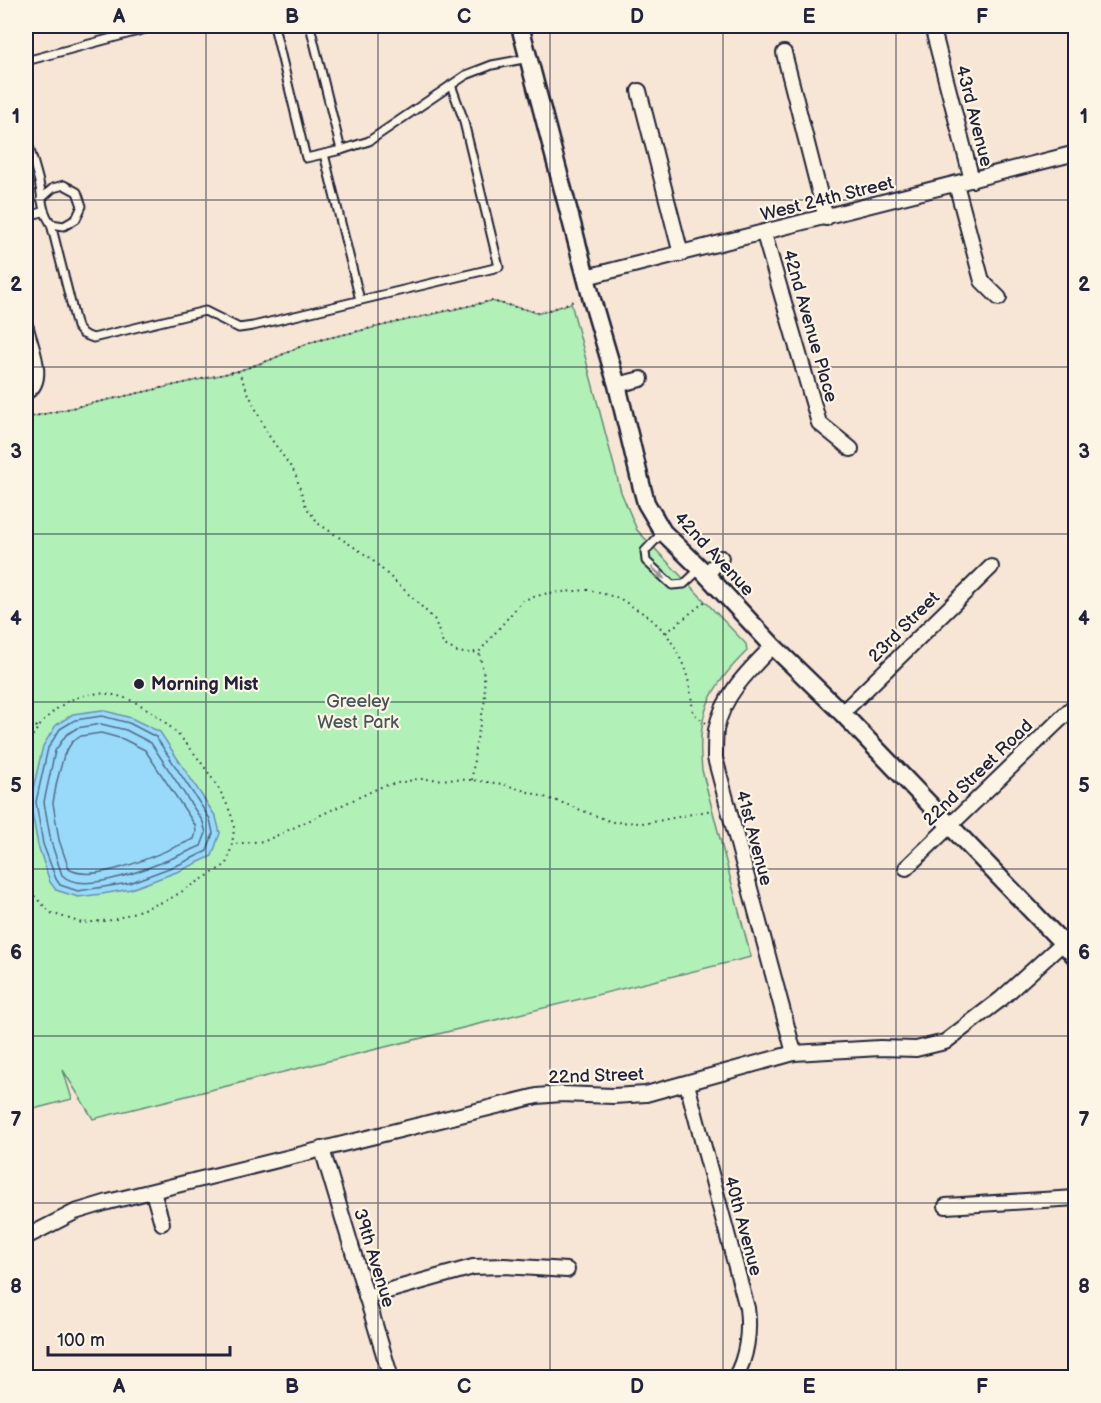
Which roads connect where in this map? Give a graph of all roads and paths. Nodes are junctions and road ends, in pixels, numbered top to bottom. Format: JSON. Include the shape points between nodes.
{"nodes":[{"id":1,"x":157,"y":26,"type":"edge"},
{"id":2,"x":274,"y":26,"type":"edge"},
{"id":3,"x":310,"y":26,"type":"edge"},
{"id":4,"x":520,"y":26,"type":"edge"},
{"id":5,"x":932,"y":26,"type":"edge"},
{"id":6,"x":784,"y":53,"type":"dead end"},
{"id":7,"x":529,"y":58,"type":"junction"},
{"id":8,"x":26,"y":61,"type":"edge"},
{"id":9,"x":451,"y":85,"type":"junction"},
{"id":10,"x":639,"y":91,"type":"dead end"},
{"id":11,"x":26,"y":135,"type":"edge"},
{"id":12,"x":341,"y":150,"type":"junction"},
{"id":13,"x":1076,"y":153,"type":"edge"},
{"id":14,"x":324,"y":154,"type":"junction"},
{"id":15,"x":972,"y":180,"type":"junction"},
{"id":16,"x":956,"y":184,"type":"junction"},
{"id":17,"x":41,"y":199,"type":"junction"},
{"id":18,"x":43,"y":212,"type":"junction"},
{"id":19,"x":26,"y":216,"type":"edge"},
{"id":20,"x":826,"y":218,"type":"junction"},
{"id":21,"x":51,"y":224,"type":"junction"},
{"id":22,"x":764,"y":234,"type":"junction"},
{"id":23,"x":681,"y":254,"type":"junction"},
{"id":24,"x":586,"y":277,"type":"junction"},
{"id":25,"x":590,"y":294,"type":"junction"},
{"id":26,"x":999,"y":298,"type":"dead end"},
{"id":27,"x":360,"y":300,"type":"junction"},
{"id":28,"x":26,"y":328,"type":"edge"},
{"id":29,"x":238,"y":370,"type":"junction"},
{"id":30,"x":641,"y":379,"type":"dead end"},
{"id":31,"x":617,"y":385,"type":"junction"},
{"id":32,"x":28,"y":391,"type":"edge"},
{"id":33,"x":26,"y":418,"type":"edge"},
{"id":34,"x":851,"y":449,"type":"dead end"},
{"id":35,"x":663,"y":532,"type":"junction"},
{"id":36,"x":721,"y":558,"type":"dead end"},
{"id":37,"x":991,"y":567,"type":"dead end"},
{"id":38,"x":703,"y":572,"type":"junction"},
{"id":39,"x":719,"y":589,"type":"junction"},
{"id":40,"x":666,"y":633,"type":"junction"},
{"id":41,"x":773,"y":646,"type":"junction"},
{"id":42,"x":479,"y":652,"type":"junction"},
{"id":43,"x":1076,"y":704,"type":"edge"},
{"id":44,"x":842,"y":713,"type":"junction"},
{"id":45,"x":26,"y":719,"type":"edge"},
{"id":46,"x":37,"y":727,"type":"junction"},
{"id":47,"x":716,"y":729,"type":"junction"},
{"id":48,"x":26,"y":746,"type":"edge"},
{"id":49,"x":472,"y":780,"type":"junction"},
{"id":50,"x":712,"y":810,"type":"dead end"},
{"id":51,"x":950,"y":827,"type":"junction"},
{"id":52,"x":232,"y":844,"type":"junction"},
{"id":53,"x":26,"y":867,"type":"edge"},
{"id":54,"x":906,"y":868,"type":"dead end"},
{"id":55,"x":1076,"y":931,"type":"edge"},
{"id":56,"x":1062,"y":944,"type":"junction"},
{"id":57,"x":1076,"y":957,"type":"edge"},
{"id":58,"x":794,"y":1053,"type":"junction"},
{"id":59,"x":687,"y":1083,"type":"junction"},
{"id":60,"x":322,"y":1149,"type":"junction"},
{"id":61,"x":153,"y":1192,"type":"junction"},
{"id":62,"x":1076,"y":1198,"type":"edge"},
{"id":63,"x":946,"y":1206,"type":"dead end"},
{"id":64,"x":162,"y":1223,"type":"dead end"},
{"id":65,"x":26,"y":1237,"type":"edge"},
{"id":66,"x":567,"y":1270,"type":"dead end"},
{"id":67,"x":366,"y":1297,"type":"junction"},
{"id":68,"x":391,"y":1377,"type":"edge"},
{"id":69,"x":735,"y":1377,"type":"edge"}],
"edges":[{"from":1,"to":8,"type":"lane"},
{"from":2,"to":14,"type":"lane","via":[[306,159]]},
{"from":3,"to":12,"type":"lane"},
{"from":4,"to":7,"type":"street","name":"42nd Avenue"},
{"from":5,"to":15,"type":"street","name":"43rd Avenue"},
{"from":6,"to":20,"type":"street"},
{"from":7,"to":9,"type":"lane","via":[[492,65]]},
{"from":7,"to":24,"type":"street","name":"42nd Avenue"},
{"from":9,"to":12,"type":"lane","via":[[369,141]]},
{"from":9,"to":27,"type":"lane","via":[[463,118],[499,267]]},
{"from":10,"to":23,"type":"street"},
{"from":11,"to":17,"type":"lane"},
{"from":12,"to":14,"type":"lane"},
{"from":13,"to":15,"type":"street","name":"West 24th Street"},
{"from":14,"to":27,"type":"lane"},
{"from":15,"to":16,"type":"street","name":"West 24th Street"},
{"from":16,"to":20,"type":"street","name":"West 24th Street"},
{"from":16,"to":26,"type":"street","name":"43rd Avenue","via":[[981,280]]},
{"from":17,"to":18,"type":"lane"},
{"from":17,"to":21,"type":"lane","via":[[64,185],[77,192],[82,206],[76,219],[64,226]]},
{"from":18,"to":19,"type":"lane"},
{"from":18,"to":21,"type":"lane"},
{"from":20,"to":22,"type":"street","name":"West 24th Street"},
{"from":21,"to":27,"type":"lane","via":[[77,327],[93,338],[205,311],[238,328]]},
{"from":22,"to":23,"type":"street","name":"West 24th Street"},
{"from":22,"to":34,"type":"street","name":"42nd Avenue Place","via":[[819,423]]},
{"from":23,"to":24,"type":"street","name":"West 24th Street"},
{"from":24,"to":25,"type":"street","name":"42nd Avenue"},
{"from":25,"to":29,"type":"path","via":[[540,313],[491,301],[449,310],[311,342]]},
{"from":25,"to":31,"type":"street","name":"42nd Avenue"},
{"from":28,"to":32,"type":"street","via":[[38,373]]},
{"from":29,"to":33,"type":"path"},
{"from":29,"to":42,"type":"path","via":[[267,433],[295,473],[306,507],[320,524],[369,557],[416,601],[435,620],[443,644],[459,653]]},
{"from":30,"to":31,"type":"street"},
{"from":31,"to":35,"type":"street","name":"42nd Avenue","via":[[646,503]]},
{"from":35,"to":38,"type":"street","name":"42nd Avenue"},
{"from":35,"to":38,"type":"lane","one_way":true,"via":[[645,551],[646,561],[672,585],[684,584]]},
{"from":36,"to":38,"type":"street"},
{"from":37,"to":44,"type":"street","name":"23rd Street"},
{"from":38,"to":39,"type":"street","name":"42nd Avenue"},
{"from":39,"to":40,"type":"path"},
{"from":39,"to":41,"type":"street","name":"42nd Avenue"},
{"from":40,"to":42,"type":"path","via":[[619,598],[588,590],[548,593],[524,600]]},
{"from":40,"to":47,"type":"path","via":[[691,683],[693,712]]},
{"from":41,"to":44,"type":"street","name":"42nd Avenue"},
{"from":41,"to":47,"type":"street","name":"41st Avenue","via":[[728,697]]},
{"from":42,"to":49,"type":"path","via":[[485,700]]},
{"from":43,"to":51,"type":"street","name":"22nd Street Road"},
{"from":44,"to":51,"type":"street","name":"42nd Avenue"},
{"from":45,"to":46,"type":"path"},
{"from":46,"to":48,"type":"path"},
{"from":46,"to":52,"type":"path","via":[[59,707],[92,692],[125,696],[144,706],[184,739],[215,783],[234,823]]},
{"from":47,"to":58,"type":"street","name":"41st Avenue","via":[[715,758]]},
{"from":49,"to":50,"type":"path","via":[[503,784],[612,822],[648,823]]},
{"from":49,"to":52,"type":"path","via":[[418,779],[383,786],[265,841]]},
{"from":51,"to":54,"type":"street","name":"22nd Street Road"},
{"from":51,"to":56,"type":"street","name":"42nd Avenue"},
{"from":52,"to":53,"type":"path","via":[[227,864],[168,900],[112,920],[82,923],[51,913],[35,897]]},
{"from":55,"to":56,"type":"street","name":"22nd Street"},
{"from":56,"to":57,"type":"street","name":"42nd Avenue"},
{"from":56,"to":58,"type":"street","name":"22nd Street","via":[[945,1042],[916,1049]]},
{"from":58,"to":59,"type":"street","name":"22nd Street"},
{"from":59,"to":60,"type":"street","name":"22nd Street","via":[[646,1094],[537,1096]]},
{"from":59,"to":69,"type":"street","name":"40th Avenue","via":[[747,1308],[747,1340]]},
{"from":60,"to":61,"type":"street","name":"22nd Street"},
{"from":60,"to":67,"type":"street","name":"39th Avenue"},
{"from":61,"to":64,"type":"street"},
{"from":61,"to":65,"type":"street","name":"22nd Street","via":[[75,1212]]},
{"from":62,"to":63,"type":"street"},
{"from":66,"to":67,"type":"street","via":[[473,1267]]},
{"from":67,"to":68,"type":"street","name":"39th Avenue"}]}
